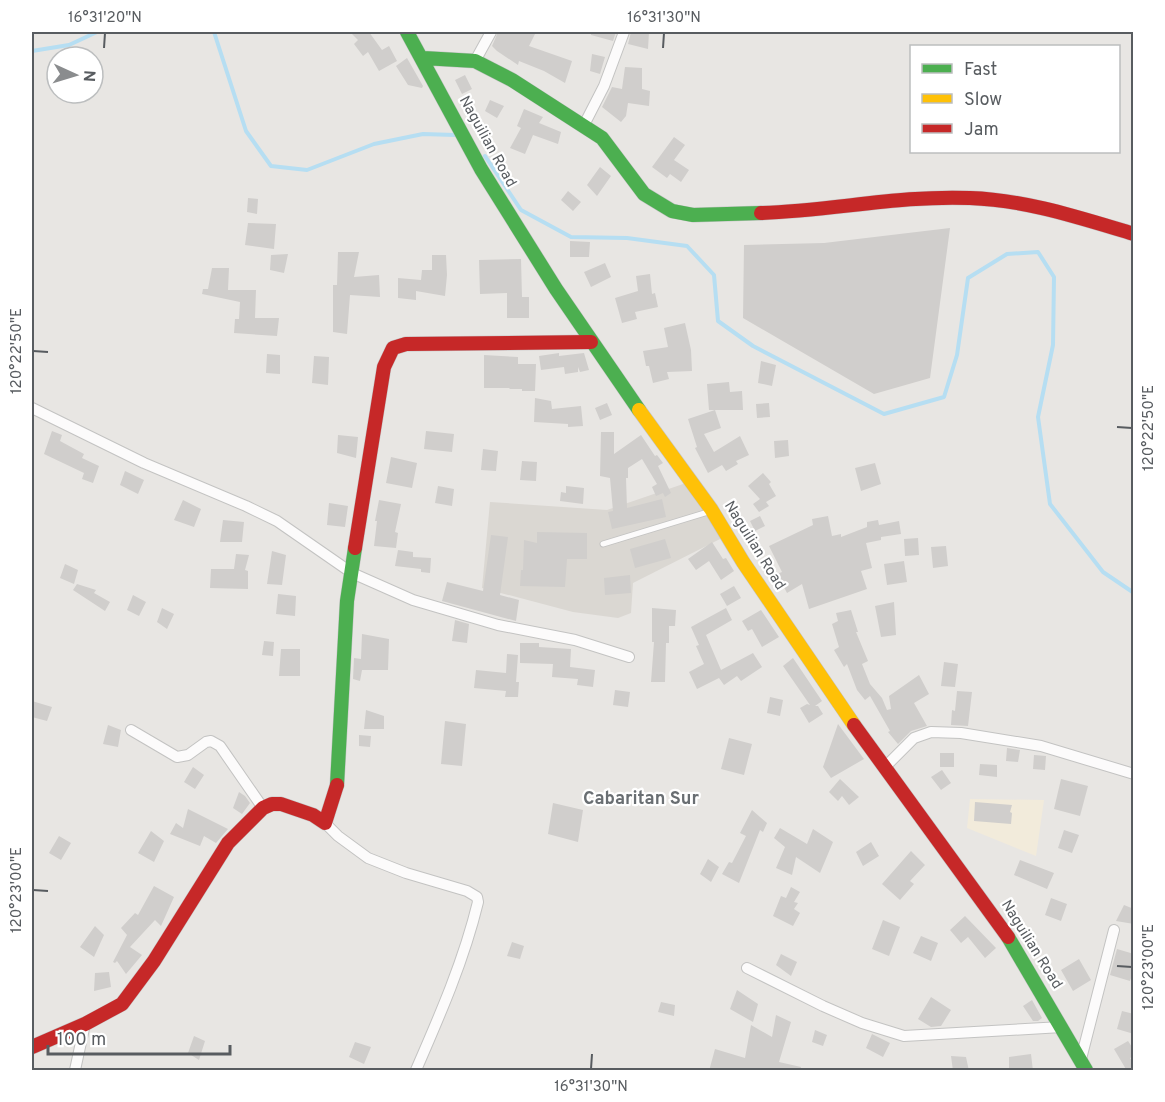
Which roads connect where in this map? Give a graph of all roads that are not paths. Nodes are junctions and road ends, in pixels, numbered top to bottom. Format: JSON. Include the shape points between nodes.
{"nodes":[{"id":1,"x":407,"y":32,"type":"edge"},
{"id":2,"x":491,"y":32,"type":"edge"},
{"id":3,"x":624,"y":32,"type":"edge"},
{"id":4,"x":423,"y":58,"type":"junction"},
{"id":5,"x":475,"y":61,"type":"junction"},
{"id":6,"x":584,"y":125,"type":"junction"},
{"id":7,"x":1134,"y":234,"type":"edge"},
{"id":8,"x":591,"y":342,"type":"junction"},
{"id":9,"x":32,"y":408,"type":"edge"},
{"id":10,"x":711,"y":509,"type":"junction"},
{"id":11,"x":603,"y":544,"type":"dead end"},
{"id":12,"x":352,"y":573,"type":"junction"},
{"id":13,"x":629,"y":657,"type":"dead end"},
{"id":14,"x":131,"y":730,"type":"dead end"},
{"id":15,"x":885,"y":767,"type":"junction"},
{"id":16,"x":1134,"y":774,"type":"edge"},
{"id":17,"x":264,"y":808,"type":"junction"},
{"id":18,"x":325,"y":823,"type":"junction"},
{"id":19,"x":1114,"y":930,"type":"dead end"},
{"id":20,"x":747,"y":968,"type":"dead end"},
{"id":21,"x":84,"y":1024,"type":"junction"},
{"id":22,"x":1062,"y":1027,"type":"junction"},
{"id":23,"x":32,"y":1047,"type":"edge"},
{"id":24,"x":1083,"y":1066,"type":"edge"},
{"id":25,"x":75,"y":1071,"type":"edge"},
{"id":26,"x":416,"y":1071,"type":"edge"}],
"edges":[{"from":1,"to":4,"type":"main road","name":"Naguilian Road"},
{"from":2,"to":5,"type":"street"},
{"from":3,"to":6,"type":"street"},
{"from":4,"to":5,"type":"main road"},
{"from":4,"to":8,"type":"main road","name":"Naguilian Road","via":[[481,169]]},
{"from":5,"to":6,"type":"main road"},
{"from":6,"to":7,"type":"main road","via":[[602,138],[644,194],[672,211],[693,215],[765,213],[886,201],[970,198],[1044,207]]},
{"from":8,"to":10,"type":"main road","name":"Naguilian Road"},
{"from":8,"to":12,"type":"main road","via":[[406,344],[393,348],[384,367]]},
{"from":9,"to":12,"type":"street","via":[[144,464],[276,521]]},
{"from":10,"to":11,"type":"lane"},
{"from":10,"to":15,"type":"main road","name":"Naguilian Road","via":[[825,684]]},
{"from":12,"to":13,"type":"street","via":[[413,600]]},
{"from":12,"to":18,"type":"main road","via":[[337,788]]},
{"from":14,"to":17,"type":"street","via":[[177,757],[188,755],[206,742],[214,742]]},
{"from":15,"to":16,"type":"street","via":[[914,738],[931,732],[1041,746]]},
{"from":15,"to":22,"type":"main road","name":"Naguilian Road","via":[[992,914]]},
{"from":17,"to":18,"type":"main road","via":[[281,804]]},
{"from":17,"to":21,"type":"main road","via":[[228,843],[122,1005]]},
{"from":18,"to":26,"type":"street","via":[[368,858],[477,897],[470,937]]},
{"from":19,"to":24,"type":"street"},
{"from":20,"to":22,"type":"street","via":[[862,1023],[904,1036]]},
{"from":21,"to":23,"type":"main road"},
{"from":21,"to":25,"type":"street"},
{"from":22,"to":24,"type":"main road","name":"Naguilian Road"}]}
